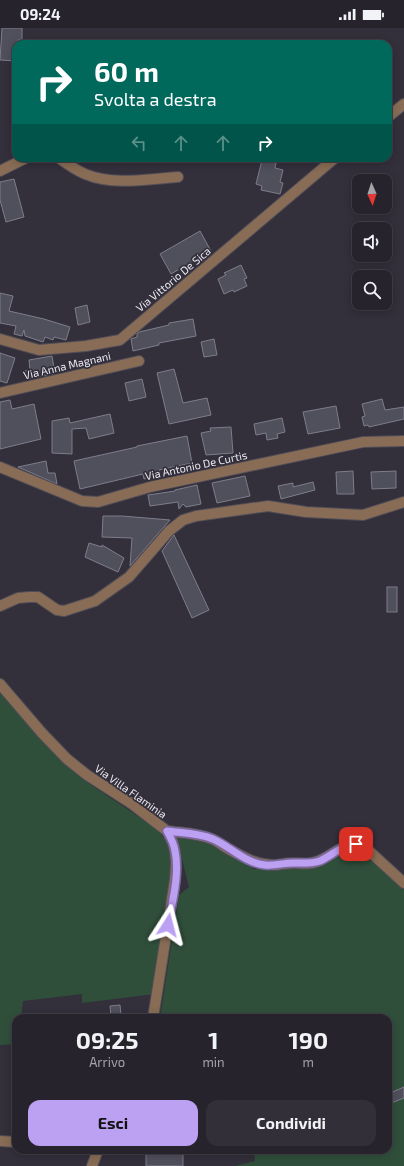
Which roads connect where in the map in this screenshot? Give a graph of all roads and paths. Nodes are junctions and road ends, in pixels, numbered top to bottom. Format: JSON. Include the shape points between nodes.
{"nodes":[{"id":1,"x":404,"y":104,"type":"edge"},
{"id":2,"x":392,"y":114,"type":"edge"},
{"id":3,"x":18,"y":162,"type":"edge"},
{"id":4,"x":65,"y":162,"type":"edge"},
{"id":5,"x":330,"y":162,"type":"edge"},
{"id":6,"x":0,"y":171,"type":"edge"},
{"id":7,"x":178,"y":177,"type":"dead end"},
{"id":8,"x":0,"y":339,"type":"edge"},
{"id":9,"x":139,"y":361,"type":"dead end"},
{"id":10,"x":0,"y":393,"type":"edge"},
{"id":11,"x":404,"y":441,"type":"edge"},
{"id":12,"x":0,"y":466,"type":"edge"},
{"id":13,"x":404,"y":502,"type":"edge"},
{"id":14,"x":0,"y":606,"type":"edge"},
{"id":15,"x":0,"y":684,"type":"edge"},
{"id":16,"x":167,"y":831,"type":"junction"},
{"id":17,"x":404,"y":883,"type":"edge"},
{"id":18,"x":154,"y":1014,"type":"edge"},
{"id":19,"x":0,"y":1141,"type":"edge"},
{"id":20,"x":12,"y":1142,"type":"edge"},
{"id":21,"x":96,"y":1154,"type":"edge"},
{"id":22,"x":92,"y":1166,"type":"edge"}],
"edges":[{"from":1,"to":2,"type":"street"},
{"from":3,"to":6,"type":"street"},
{"from":4,"to":7,"type":"street","via":[[80,172],[120,181]]},
{"from":5,"to":8,"type":"street","name":"Via Vittorio De Sica","via":[[120,340],[39,350]]},
{"from":9,"to":10,"type":"street","name":"Via Anna Magnani"},
{"from":11,"to":12,"type":"street","name":"Via Antonio De Curtis","via":[[363,442],[150,487],[98,502],[82,501]]},
{"from":13,"to":14,"type":"street","via":[[363,515],[306,512],[268,506],[196,516],[183,520],[129,577],[95,601],[64,611],[57,610],[38,597],[18,598]]},
{"from":15,"to":16,"type":"street","name":"Via Villa Flaminia","via":[[67,758]]},
{"from":16,"to":17,"type":"street","via":[[213,839],[246,859],[265,865],[311,863],[347,845],[356,844],[363,846]]},
{"from":16,"to":18,"type":"street","name":"Via Villa Flaminia","via":[[173,843],[175,879]]},
{"from":19,"to":20,"type":"street"},
{"from":21,"to":22,"type":"street"}]}
